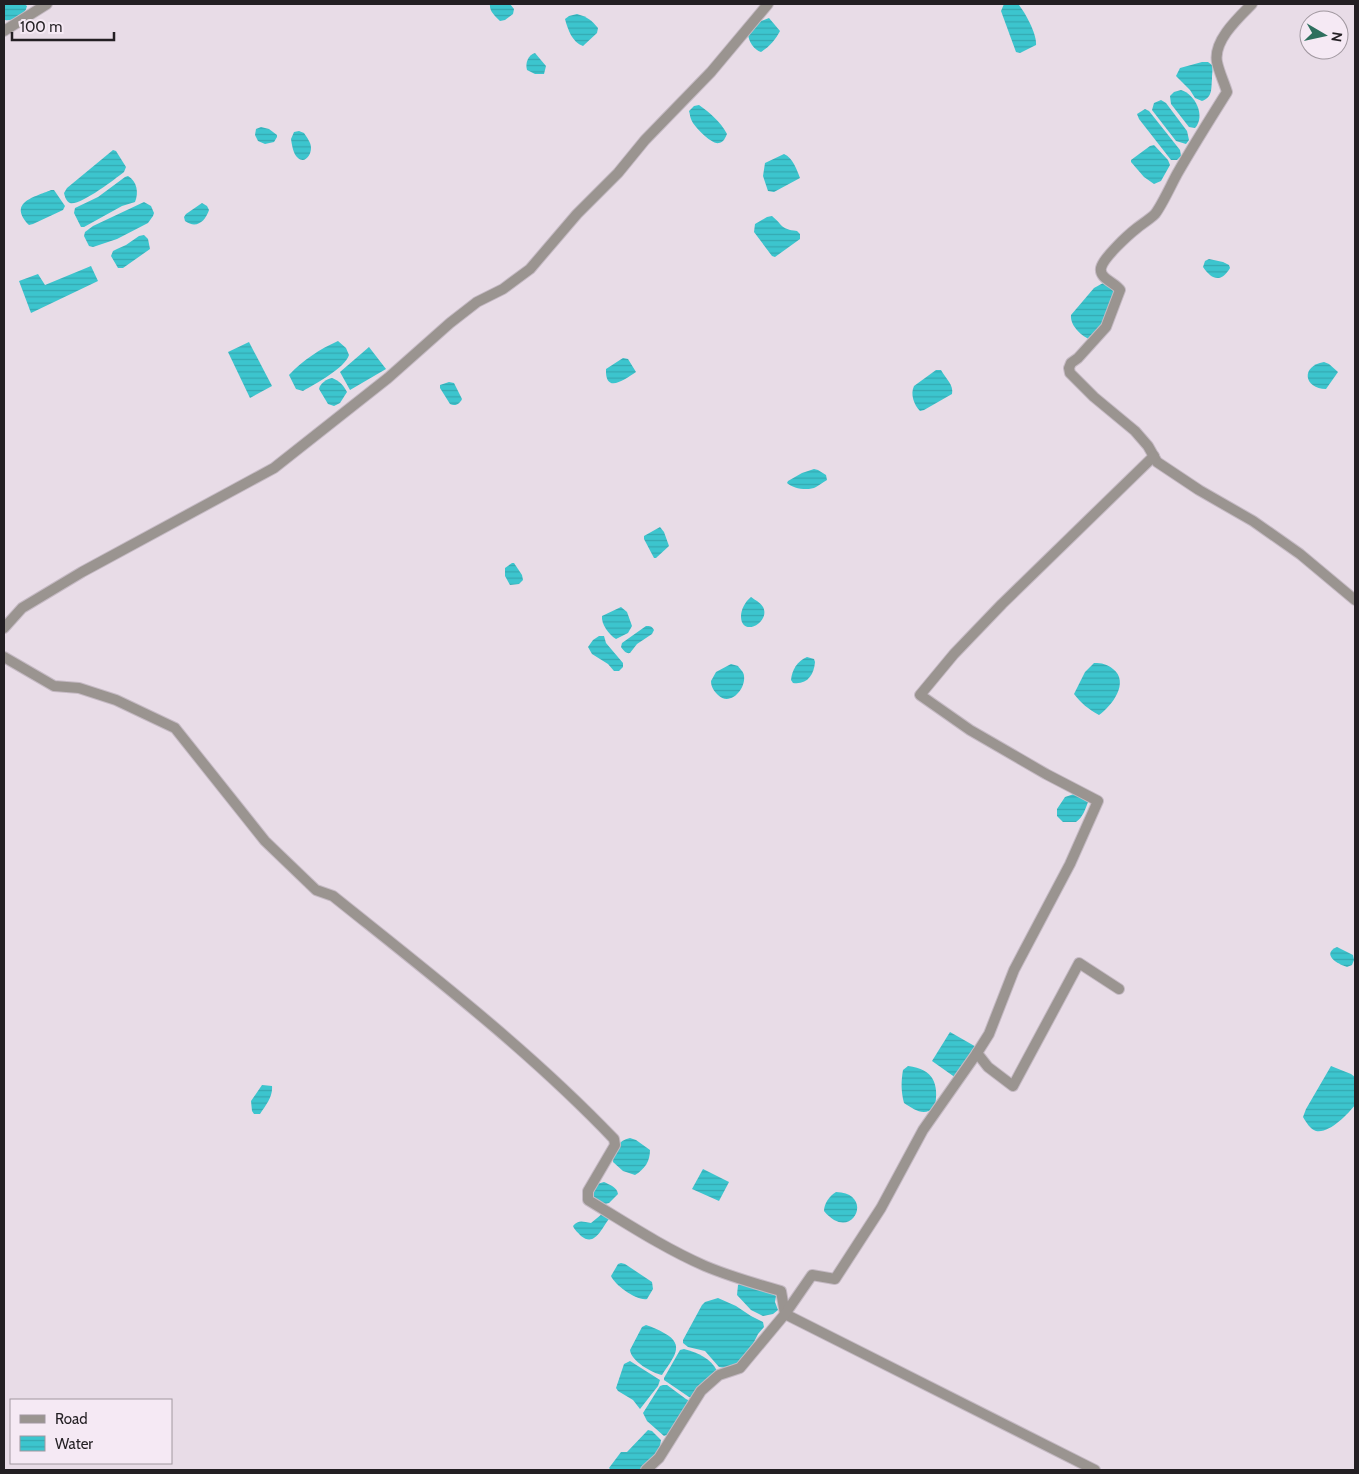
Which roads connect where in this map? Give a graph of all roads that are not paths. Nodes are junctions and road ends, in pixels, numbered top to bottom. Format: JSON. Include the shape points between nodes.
{"nodes":[{"id":1,"x":47,"y":4,"type":"edge"},
{"id":2,"x":768,"y":4,"type":"edge"},
{"id":3,"x":1252,"y":4,"type":"edge"},
{"id":4,"x":4,"y":31,"type":"edge"},
{"id":5,"x":1154,"y":456,"type":"junction"},
{"id":6,"x":1355,"y":600,"type":"edge"},
{"id":7,"x":4,"y":628,"type":"edge"},
{"id":8,"x":4,"y":656,"type":"edge"},
{"id":9,"x":1119,"y":989,"type":"dead end"},
{"id":10,"x":977,"y":1053,"type":"junction"},
{"id":11,"x":785,"y":1314,"type":"junction"},
{"id":12,"x":646,"y":1470,"type":"edge"},
{"id":13,"x":1095,"y":1470,"type":"edge"}],
"edges":[{"from":1,"to":4,"type":"street"},
{"from":2,"to":7,"type":"street","via":[[711,72],[577,214],[530,269],[503,289],[477,302],[274,468],[22,608]]},
{"from":3,"to":5,"type":"street","via":[[1229,29],[1217,51],[1216,61],[1227,92],[1154,214],[1110,253],[1102,265],[1102,274],[1120,290],[1106,327],[1069,368],[1070,373],[1094,397],[1136,431]]},
{"from":5,"to":6,"type":"street","via":[[1157,462],[1178,477],[1253,521],[1300,554]]},
{"from":5,"to":10,"type":"street","via":[[982,625],[920,695],[970,730],[1098,801],[1070,864],[1014,970],[989,1034]]},
{"from":8,"to":11,"type":"street","via":[[54,686],[79,688],[116,700],[174,728],[265,841],[316,890],[333,896],[464,1001],[614,1138],[615,1145],[588,1191],[588,1200],[705,1266],[781,1291]]},
{"from":9,"to":10,"type":"street","via":[[1079,963],[1013,1086],[988,1067]]},
{"from":10,"to":11,"type":"street","via":[[923,1130],[882,1208],[834,1279],[812,1275]]},
{"from":11,"to":12,"type":"street","via":[[740,1368],[719,1375],[701,1391],[659,1458]]},
{"from":11,"to":13,"type":"street"}]}
